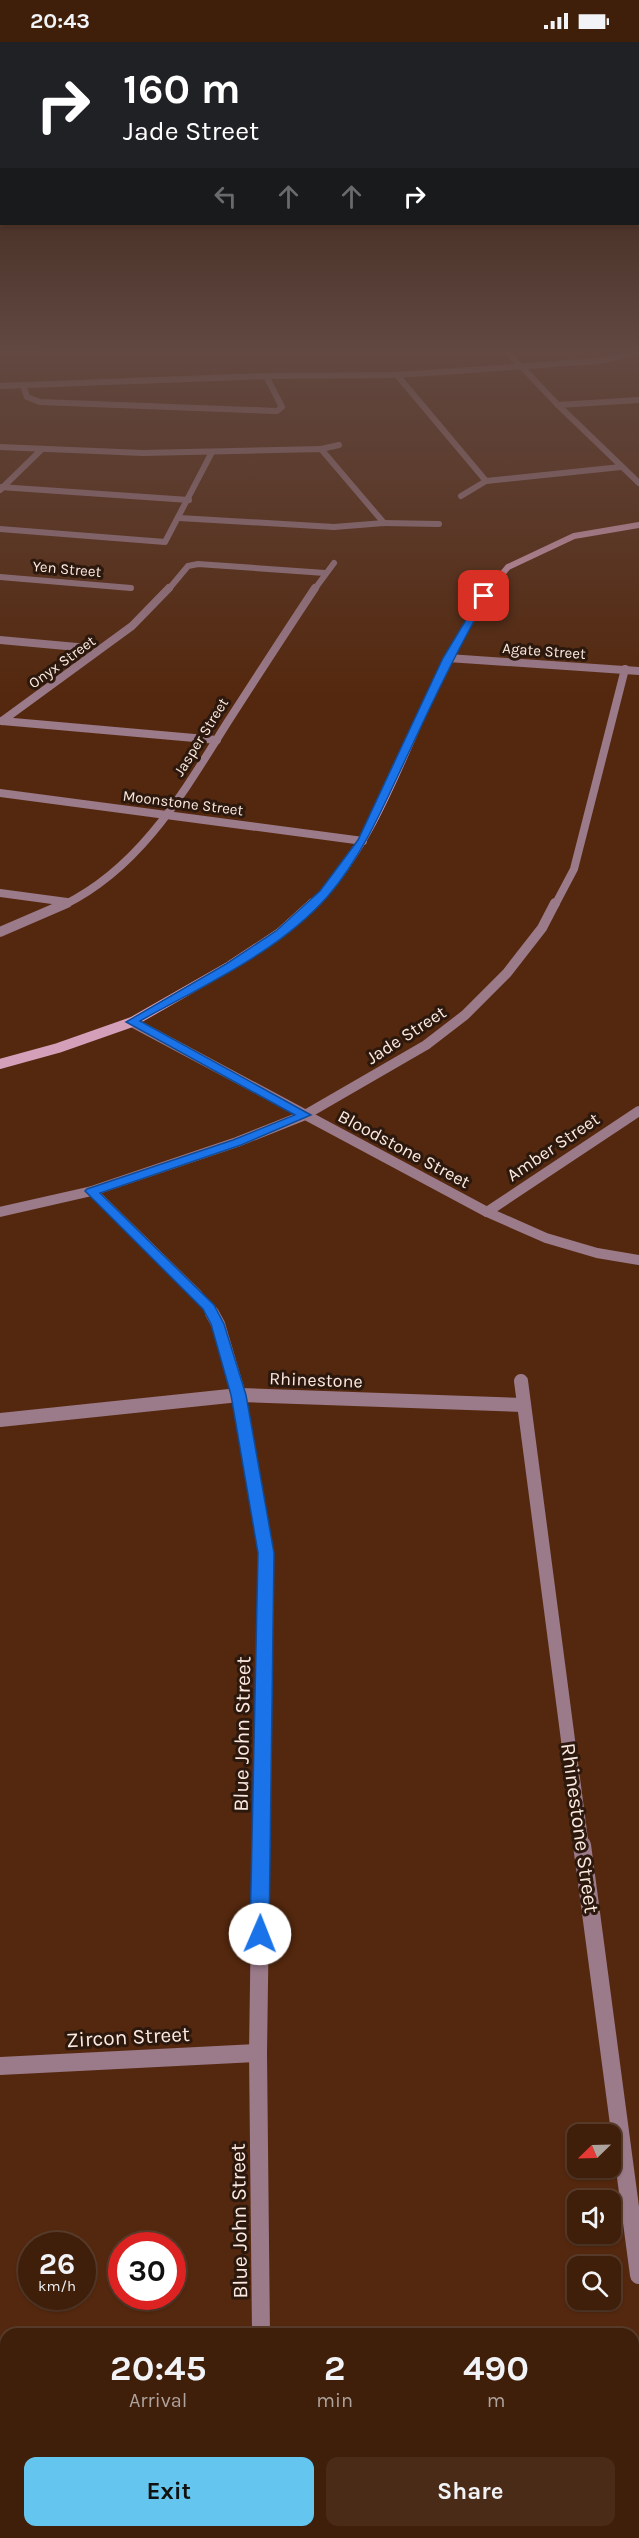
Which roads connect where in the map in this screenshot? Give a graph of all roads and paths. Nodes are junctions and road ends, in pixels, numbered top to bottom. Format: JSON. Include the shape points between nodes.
{"nodes":[{"id":1,"x":27,"y":463,"type":"edge"},
{"id":2,"x":206,"y":463,"type":"edge"},
{"id":3,"x":333,"y":463,"type":"edge"},
{"id":4,"x":471,"y":463,"type":"edge"},
{"id":5,"x":617,"y":463,"type":"edge"},
{"id":6,"x":621,"y":467,"type":"junction"},
{"id":7,"x":486,"y":481,"type":"junction"},
{"id":8,"x":639,"y":483,"type":"edge"},
{"id":9,"x":1,"y":488,"type":"edge"},
{"id":10,"x":461,"y":496,"type":"dead end"},
{"id":11,"x":189,"y":500,"type":"junction"},
{"id":12,"x":178,"y":518,"type":"junction"},
{"id":13,"x":384,"y":523,"type":"junction"},
{"id":14,"x":439,"y":524,"type":"dead end"},
{"id":15,"x":639,"y":525,"type":"edge"},
{"id":16,"x":0,"y":529,"type":"edge"},
{"id":17,"x":334,"y":563,"type":"dead end"},
{"id":18,"x":325,"y":573,"type":"junction"},
{"id":19,"x":0,"y":577,"type":"edge"},
{"id":20,"x":131,"y":588,"type":"dead end"},
{"id":21,"x":0,"y":640,"type":"edge"},
{"id":22,"x":77,"y":647,"type":"dead end"},
{"id":23,"x":448,"y":658,"type":"junction"},
{"id":24,"x":625,"y":669,"type":"junction"},
{"id":25,"x":639,"y":671,"type":"edge"},
{"id":26,"x":216,"y":740,"type":"junction"},
{"id":27,"x":0,"y":793,"type":"edge"},
{"id":28,"x":170,"y":814,"type":"junction"},
{"id":29,"x":363,"y":841,"type":"junction"},
{"id":30,"x":0,"y":892,"type":"edge"},
{"id":31,"x":69,"y":902,"type":"junction"},
{"id":32,"x":0,"y":932,"type":"edge"},
{"id":33,"x":132,"y":1022,"type":"junction"},
{"id":34,"x":0,"y":1064,"type":"edge"},
{"id":35,"x":639,"y":1112,"type":"edge"},
{"id":36,"x":305,"y":1115,"type":"junction"},
{"id":37,"x":92,"y":1191,"type":"junction"},
{"id":38,"x":0,"y":1212,"type":"edge"},
{"id":39,"x":488,"y":1212,"type":"junction"},
{"id":40,"x":639,"y":1260,"type":"edge"},
{"id":41,"x":520,"y":1381,"type":"dead end"},
{"id":42,"x":239,"y":1395,"type":"junction"},
{"id":43,"x":524,"y":1405,"type":"junction"},
{"id":44,"x":0,"y":1420,"type":"edge"},
{"id":45,"x":258,"y":2053,"type":"junction"},
{"id":46,"x":0,"y":2066,"type":"edge"},
{"id":47,"x":639,"y":2275,"type":"edge"},
{"id":48,"x":261,"y":2328,"type":"edge"}],
"edges":[{"from":1,"to":9,"type":"street"},
{"from":2,"to":11,"type":"street"},
{"from":3,"to":13,"type":"street"},
{"from":4,"to":7,"type":"street"},
{"from":5,"to":6,"type":"street"},
{"from":6,"to":7,"type":"street"},
{"from":6,"to":8,"type":"street"},
{"from":7,"to":10,"type":"street"},
{"from":9,"to":11,"type":"street"},
{"from":11,"to":12,"type":"street"},
{"from":12,"to":13,"type":"street","via":[[334,526]]},
{"from":12,"to":16,"type":"street","via":[[165,542]]},
{"from":13,"to":14,"type":"street"},
{"from":15,"to":23,"type":"street","via":[[574,536],[508,567],[493,583]]},
{"from":17,"to":18,"type":"street","name":"Jasper Street"},
{"from":18,"to":26,"type":"street","name":"Jasper Street"},
{"from":18,"to":26,"type":"street","name":"Onyx Street","via":[[188,566],[132,626],[2,721]]},
{"from":19,"to":20,"type":"street","name":"Yen Street"},
{"from":21,"to":22,"type":"street"},
{"from":23,"to":24,"type":"street","name":"Agate Street"},
{"from":23,"to":29,"type":"street"},
{"from":24,"to":25,"type":"street","name":"Agate Street"},
{"from":24,"to":36,"type":"street","name":"Jade Street","via":[[574,869],[542,928],[507,973],[465,1015],[426,1045]]},
{"from":26,"to":28,"type":"street","name":"Jasper Street"},
{"from":27,"to":28,"type":"street","name":"Moonstone Street"},
{"from":28,"to":29,"type":"street","name":"Moonstone Street"},
{"from":28,"to":31,"type":"street","name":"Jasper Street","via":[[134,856],[104,881]]},
{"from":29,"to":33,"type":"street","via":[[324,894],[280,933]]},
{"from":30,"to":31,"type":"street"},
{"from":31,"to":32,"type":"street","name":"Jasper Street"},
{"from":33,"to":34,"type":"street"},
{"from":33,"to":36,"type":"street","name":"Bloodstone Street"},
{"from":35,"to":39,"type":"street","name":"Amber Street"},
{"from":36,"to":37,"type":"street","name":"Jade Street"},
{"from":36,"to":39,"type":"street","name":"Bloodstone Street"},
{"from":37,"to":38,"type":"street","name":"Jade Street"},
{"from":37,"to":42,"type":"street","name":"Blue John Street","via":[[209,1308],[218,1324]]},
{"from":39,"to":40,"type":"street","name":"Bloodstone Street","via":[[546,1238]]},
{"from":41,"to":43,"type":"street","name":"Rhinestone Street"},
{"from":42,"to":43,"type":"street","name":"Rhinestone"},
{"from":42,"to":44,"type":"street","name":"Rhinestone"},
{"from":42,"to":45,"type":"street","name":"Blue John Street","via":[[266,1553]]},
{"from":43,"to":47,"type":"street","name":"Rhinestone Street"},
{"from":45,"to":46,"type":"street","name":"Zircon Street"},
{"from":45,"to":48,"type":"street","name":"Blue John Street"}]}
